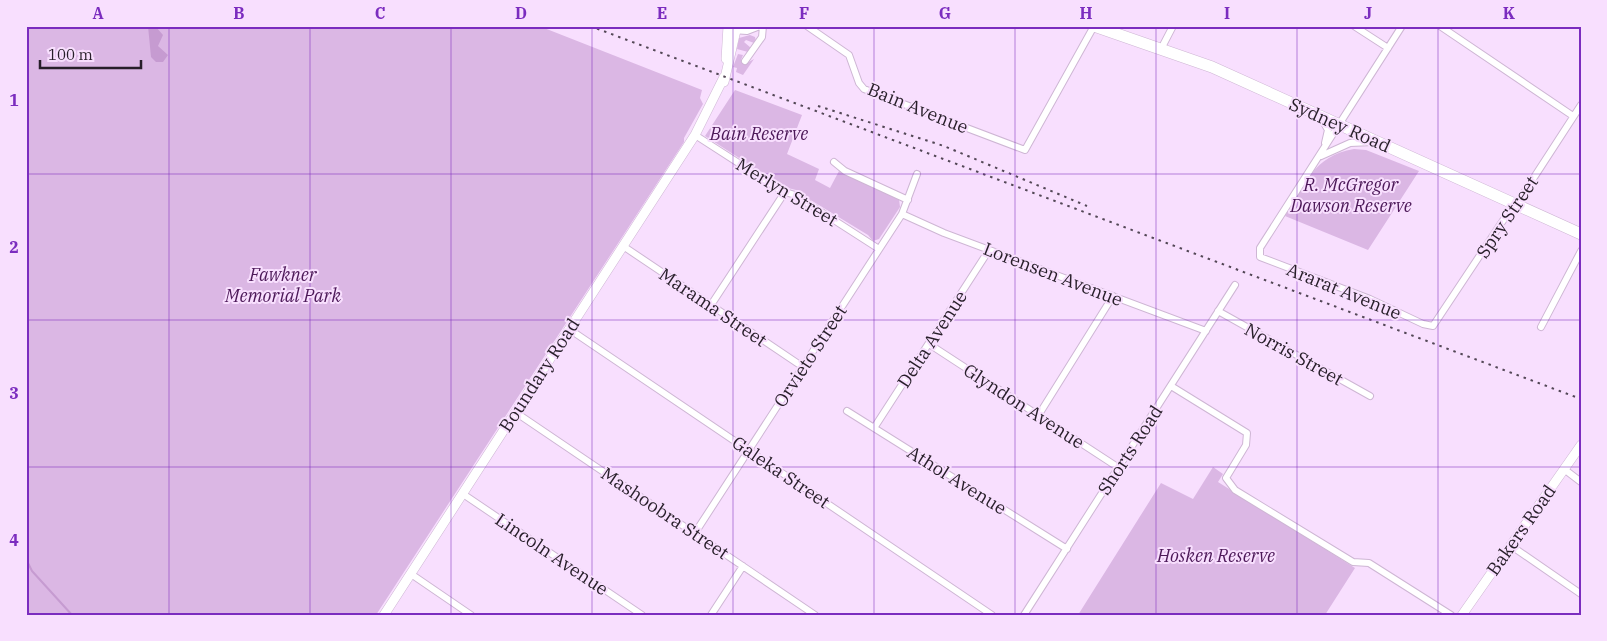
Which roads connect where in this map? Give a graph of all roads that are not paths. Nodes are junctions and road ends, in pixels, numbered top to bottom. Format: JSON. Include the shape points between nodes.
{"nodes":[{"id":1,"x":807,"y":26,"type":"edge"},
{"id":2,"x":1094,"y":26,"type":"edge"},
{"id":3,"x":1173,"y":26,"type":"edge"},
{"id":4,"x":1354,"y":26,"type":"edge"},
{"id":5,"x":1402,"y":26,"type":"edge"},
{"id":6,"x":1440,"y":26,"type":"edge"},
{"id":7,"x":756,"y":27,"type":"edge"},
{"id":8,"x":732,"y":28,"type":"edge"},
{"id":9,"x":1388,"y":48,"type":"junction"},
{"id":10,"x":1161,"y":49,"type":"junction"},
{"id":11,"x":745,"y":61,"type":"dead end"},
{"id":12,"x":1581,"y":105,"type":"edge"},
{"id":13,"x":1318,"y":115,"type":"junction"},
{"id":14,"x":1573,"y":116,"type":"junction"},
{"id":15,"x":1340,"y":124,"type":"junction"},
{"id":16,"x":695,"y":136,"type":"junction"},
{"id":17,"x":1379,"y":142,"type":"junction"},
{"id":18,"x":1321,"y":154,"type":"junction"},
{"id":19,"x":834,"y":162,"type":"dead end"},
{"id":20,"x":917,"y":174,"type":"dead end"},
{"id":21,"x":785,"y":192,"type":"junction"},
{"id":22,"x":908,"y":200,"type":"junction"},
{"id":23,"x":1516,"y":204,"type":"junction"},
{"id":24,"x":902,"y":214,"type":"junction"},
{"id":25,"x":1581,"y":234,"type":"edge"},
{"id":26,"x":623,"y":246,"type":"junction"},
{"id":27,"x":879,"y":249,"type":"junction"},
{"id":28,"x":990,"y":250,"type":"junction"},
{"id":29,"x":1581,"y":250,"type":"edge"},
{"id":30,"x":1235,"y":285,"type":"dead end"},
{"id":31,"x":1113,"y":296,"type":"junction"},
{"id":32,"x":711,"y":305,"type":"junction"},
{"id":33,"x":1218,"y":311,"type":"junction"},
{"id":34,"x":1430,"y":326,"type":"joint"},
{"id":35,"x":1541,"y":327,"type":"dead end"},
{"id":36,"x":569,"y":329,"type":"junction"},
{"id":37,"x":1206,"y":331,"type":"junction"},
{"id":38,"x":929,"y":344,"type":"junction"},
{"id":39,"x":803,"y":367,"type":"junction"},
{"id":40,"x":1171,"y":386,"type":"junction"},
{"id":41,"x":1370,"y":396,"type":"dead end"},
{"id":42,"x":847,"y":411,"type":"dead end"},
{"id":43,"x":515,"y":412,"type":"junction"},
{"id":44,"x":1038,"y":416,"type":"junction"},
{"id":45,"x":874,"y":428,"type":"junction"},
{"id":46,"x":1581,"y":445,"type":"edge"},
{"id":47,"x":749,"y":450,"type":"junction"},
{"id":48,"x":1119,"y":468,"type":"junction"},
{"id":49,"x":1564,"y":469,"type":"junction"},
{"id":50,"x":1581,"y":482,"type":"edge"},
{"id":51,"x":462,"y":494,"type":"junction"},
{"id":52,"x":694,"y":533,"type":"junction"},
{"id":53,"x":1510,"y":545,"type":"junction"},
{"id":54,"x":1067,"y":549,"type":"junction"},
{"id":55,"x":743,"y":566,"type":"junction"},
{"id":56,"x":411,"y":574,"type":"junction"},
{"id":57,"x":1581,"y":594,"type":"edge"},
{"id":58,"x":384,"y":615,"type":"edge"},
{"id":59,"x":471,"y":615,"type":"edge"},
{"id":60,"x":642,"y":615,"type":"edge"},
{"id":61,"x":711,"y":615,"type":"edge"},
{"id":62,"x":815,"y":615,"type":"edge"},
{"id":63,"x":992,"y":615,"type":"edge"},
{"id":64,"x":1024,"y":615,"type":"edge"},
{"id":65,"x":1451,"y":615,"type":"edge"},
{"id":66,"x":1462,"y":615,"type":"edge"}],
"edges":[{"from":1,"to":2,"type":"street","name":"Bain Avenue","via":[[850,55],[864,89],[1026,150]]},
{"from":2,"to":10,"type":"highway","name":"Sydney Road"},
{"from":3,"to":10,"type":"street"},
{"from":4,"to":9,"type":"street"},
{"from":5,"to":9,"type":"street"},
{"from":6,"to":14,"type":"street"},
{"from":7,"to":8,"type":"street","name":"Boundary Road","via":[[747,31]]},
{"from":7,"to":11,"type":"street","name":"Boundary Road","via":[[758,42]]},
{"from":8,"to":16,"type":"main road","name":"Boundary Road","via":[[725,75]]},
{"from":9,"to":15,"type":"street"},
{"from":10,"to":13,"type":"highway","name":"Sydney Road","via":[[1205,64]]},
{"from":12,"to":14,"type":"street","name":"Spry Street"},
{"from":13,"to":15,"type":"highway","name":"Sydney Road"},
{"from":13,"to":18,"type":"street","via":[[1328,130]]},
{"from":14,"to":23,"type":"street","name":"Spry Street"},
{"from":15,"to":17,"type":"highway","name":"Sydney Road"},
{"from":15,"to":18,"type":"street"},
{"from":16,"to":21,"type":"street","name":"Merlyn Street"},
{"from":16,"to":26,"type":"main road","name":"Boundary Road"},
{"from":17,"to":18,"type":"street","via":[[1350,143]]},
{"from":17,"to":23,"type":"highway","name":"Sydney Road"},
{"from":18,"to":34,"type":"street","name":"Ararat Avenue","via":[[1259,254],[1262,258],[1370,299]]},
{"from":19,"to":22,"type":"street","via":[[845,171]]},
{"from":20,"to":22,"type":"street","name":"Orvieto Street"},
{"from":21,"to":27,"type":"street","name":"Merlyn Street","via":[[795,195]]},
{"from":21,"to":32,"type":"street"},
{"from":22,"to":24,"type":"street","name":"Orvieto Street"},
{"from":23,"to":25,"type":"highway","name":"Sydney Road"},
{"from":23,"to":34,"type":"street","name":"Spry Street","via":[[1436,324]]},
{"from":24,"to":27,"type":"street","name":"Orvieto Street"},
{"from":24,"to":28,"type":"street","name":"Lorensen Avenue"},
{"from":26,"to":32,"type":"street","name":"Marama Street"},
{"from":26,"to":36,"type":"main road","name":"Boundary Road"},
{"from":27,"to":39,"type":"street","name":"Orvieto Street"},
{"from":28,"to":31,"type":"street","name":"Lorensen Avenue"},
{"from":28,"to":38,"type":"street","name":"Delta Avenue"},
{"from":29,"to":35,"type":"street"},
{"from":30,"to":33,"type":"street","name":"Shorts Road"},
{"from":31,"to":37,"type":"street","name":"Lorensen Avenue"},
{"from":31,"to":44,"type":"street"},
{"from":32,"to":39,"type":"street","name":"Marama Street"},
{"from":33,"to":37,"type":"street","name":"Shorts Road"},
{"from":33,"to":41,"type":"street","name":"Norris Street"},
{"from":36,"to":43,"type":"main road","name":"Boundary Road"},
{"from":36,"to":47,"type":"street","name":"Galeka Street"},
{"from":37,"to":40,"type":"street","name":"Shorts Road"},
{"from":38,"to":44,"type":"street","name":"Glyndon Avenue"},
{"from":38,"to":45,"type":"street","name":"Delta Avenue"},
{"from":39,"to":47,"type":"street","name":"Orvieto Street"},
{"from":40,"to":48,"type":"street","name":"Shorts Road"},
{"from":40,"to":65,"type":"street","via":[[1247,434],[1246,445],[1226,478],[1236,490],[1353,562],[1369,563]]},
{"from":42,"to":45,"type":"street","name":"Athol Avenue"},
{"from":43,"to":51,"type":"main road","name":"Boundary Road"},
{"from":43,"to":52,"type":"street","name":"Mashoobra Street"},
{"from":44,"to":48,"type":"street","name":"Glyndon Avenue"},
{"from":45,"to":54,"type":"street","name":"Athol Avenue"},
{"from":46,"to":49,"type":"main road","name":"Bakers Road"},
{"from":47,"to":52,"type":"street","name":"Orvieto Street"},
{"from":47,"to":63,"type":"street","name":"Galeka Street"},
{"from":48,"to":54,"type":"street","name":"Shorts Road"},
{"from":49,"to":50,"type":"street"},
{"from":49,"to":53,"type":"main road","name":"Bakers Road"},
{"from":51,"to":56,"type":"main road","name":"Boundary Road"},
{"from":51,"to":60,"type":"street","name":"Lincoln Avenue"},
{"from":52,"to":55,"type":"street","name":"Mashoobra Street"},
{"from":53,"to":57,"type":"street"},
{"from":53,"to":66,"type":"main road","name":"Bakers Road"},
{"from":54,"to":64,"type":"street","name":"Shorts Road"},
{"from":55,"to":61,"type":"street"},
{"from":55,"to":62,"type":"street","name":"Mashoobra Street"},
{"from":56,"to":58,"type":"main road","name":"Boundary Road"},
{"from":56,"to":59,"type":"street"}]}
